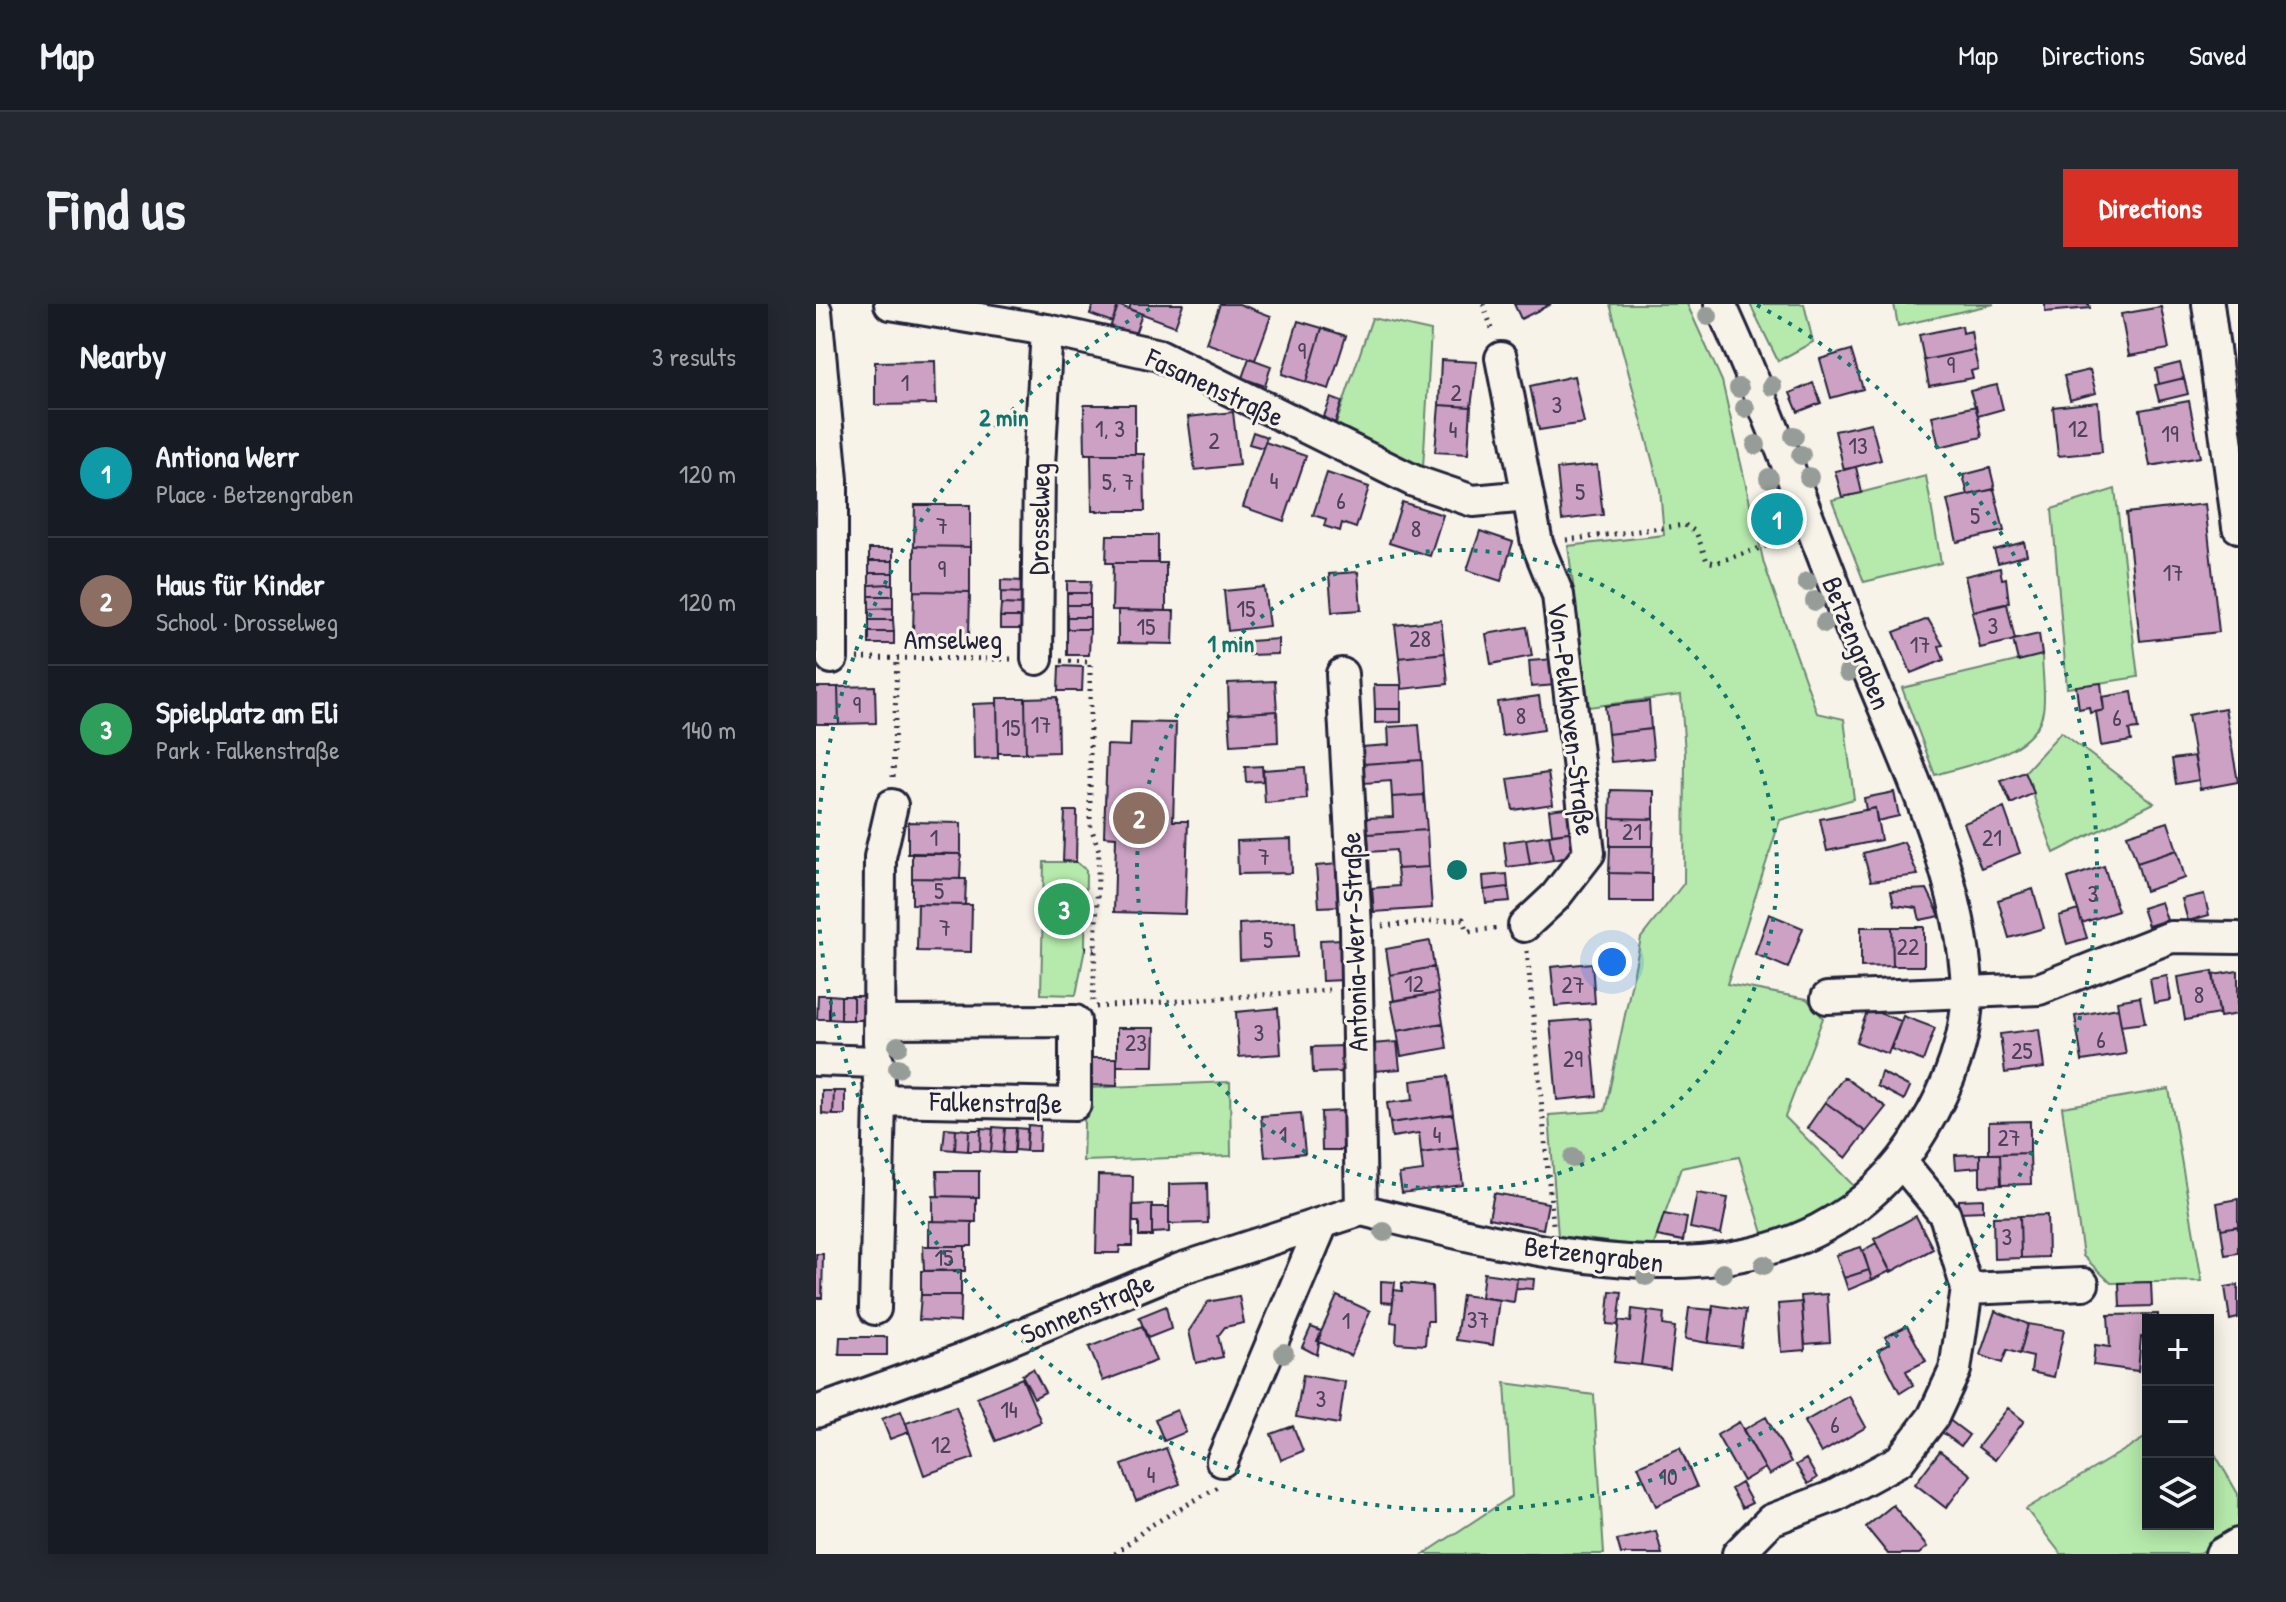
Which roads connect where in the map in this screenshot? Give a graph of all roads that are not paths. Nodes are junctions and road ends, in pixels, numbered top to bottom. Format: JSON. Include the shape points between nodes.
{"nodes":[{"id":1,"x":890,"y":304,"type":"edge"},
{"id":2,"x":1720,"y":304,"type":"edge"},
{"id":3,"x":816,"y":311,"type":"edge"},
{"id":4,"x":2219,"y":314,"type":"edge"},
{"id":5,"x":1047,"y":330,"type":"junction"},
{"id":6,"x":1501,"y":358,"type":"dead end"},
{"id":7,"x":1528,"y":496,"type":"junction"},
{"id":8,"x":2238,"y":527,"type":"edge"},
{"id":9,"x":832,"y":658,"type":"road end"},
{"id":10,"x":1037,"y":659,"type":"road end"},
{"id":11,"x":1342,"y":674,"type":"dead end"},
{"id":12,"x":892,"y":805,"type":"road end"},
{"id":13,"x":1524,"y":926,"type":"road end"},
{"id":14,"x":2238,"y":938,"type":"edge"},
{"id":15,"x":1967,"y":990,"type":"junction"},
{"id":16,"x":1827,"y":998,"type":"dead end"},
{"id":17,"x":881,"y":1022,"type":"junction"},
{"id":18,"x":816,"y":1060,"type":"edge"},
{"id":19,"x":878,"y":1062,"type":"junction"},
{"id":20,"x":880,"y":1100,"type":"junction"},
{"id":21,"x":1903,"y":1164,"type":"junction"},
{"id":22,"x":1361,"y":1210,"type":"junction"},
{"id":23,"x":1322,"y":1224,"type":"junction"},
{"id":24,"x":2083,"y":1284,"type":"dead end"},
{"id":25,"x":1967,"y":1289,"type":"junction"},
{"id":26,"x":875,"y":1309,"type":"dead end"},
{"id":27,"x":816,"y":1412,"type":"edge"},
{"id":28,"x":1221,"y":1473,"type":"road end"},
{"id":29,"x":2238,"y":1544,"type":"edge"},
{"id":30,"x":1738,"y":1554,"type":"edge"},
{"id":31,"x":2221,"y":1554,"type":"edge"}],
"edges":[{"from":1,"to":5,"type":"street","name":"Fasanenstraße"},
{"from":2,"to":15,"type":"street","name":"Betzengraben","via":[[1917,793],[1957,906]]},
{"from":3,"to":9,"type":"street","via":[[832,480]]},
{"from":4,"to":8,"type":"street"},
{"from":5,"to":7,"type":"street","name":"Fasanenstraße","via":[[1159,355],[1414,481],[1473,501]]},
{"from":5,"to":10,"type":"street","name":"Drosselweg"},
{"from":6,"to":7,"type":"street","name":"Von-Pelkhoven-Straße"},
{"from":7,"to":13,"type":"street","name":"Von-Pelkhoven-Straße","via":[[1537,543],[1558,595],[1589,853]]},
{"from":11,"to":22,"type":"street","name":"Antonia-Werr-Straße","via":[[1356,928]]},
{"from":12,"to":17,"type":"street","via":[[880,857]]},
{"from":14,"to":15,"type":"street","via":[[2171,937],[2039,989]]},
{"from":15,"to":16,"type":"street"},
{"from":15,"to":21,"type":"street","name":"Betzengraben","via":[[1957,1054],[1939,1102]]},
{"from":17,"to":19,"type":"street"},
{"from":17,"to":20,"type":"street","name":"Falkenstraße","via":[[1075,1021],[1075,1104]]},
{"from":18,"to":19,"type":"street"},
{"from":19,"to":20,"type":"street"},
{"from":20,"to":26,"type":"street"},
{"from":21,"to":22,"type":"street","name":"Betzengraben","via":[[1843,1215],[1792,1240],[1745,1258],[1675,1264],[1556,1253]]},
{"from":21,"to":25,"type":"street","via":[[1945,1215]]},
{"from":22,"to":23,"type":"street","name":"Sonnenstraße"},
{"from":23,"to":27,"type":"street","name":"Sonnenstraße","via":[[1180,1269],[965,1358]]},
{"from":23,"to":28,"type":"street"},
{"from":24,"to":25,"type":"street"},
{"from":25,"to":30,"type":"street","via":[[1955,1370],[1933,1417],[1900,1460],[1834,1496],[1771,1520]]},
{"from":29,"to":31,"type":"street"}]}
